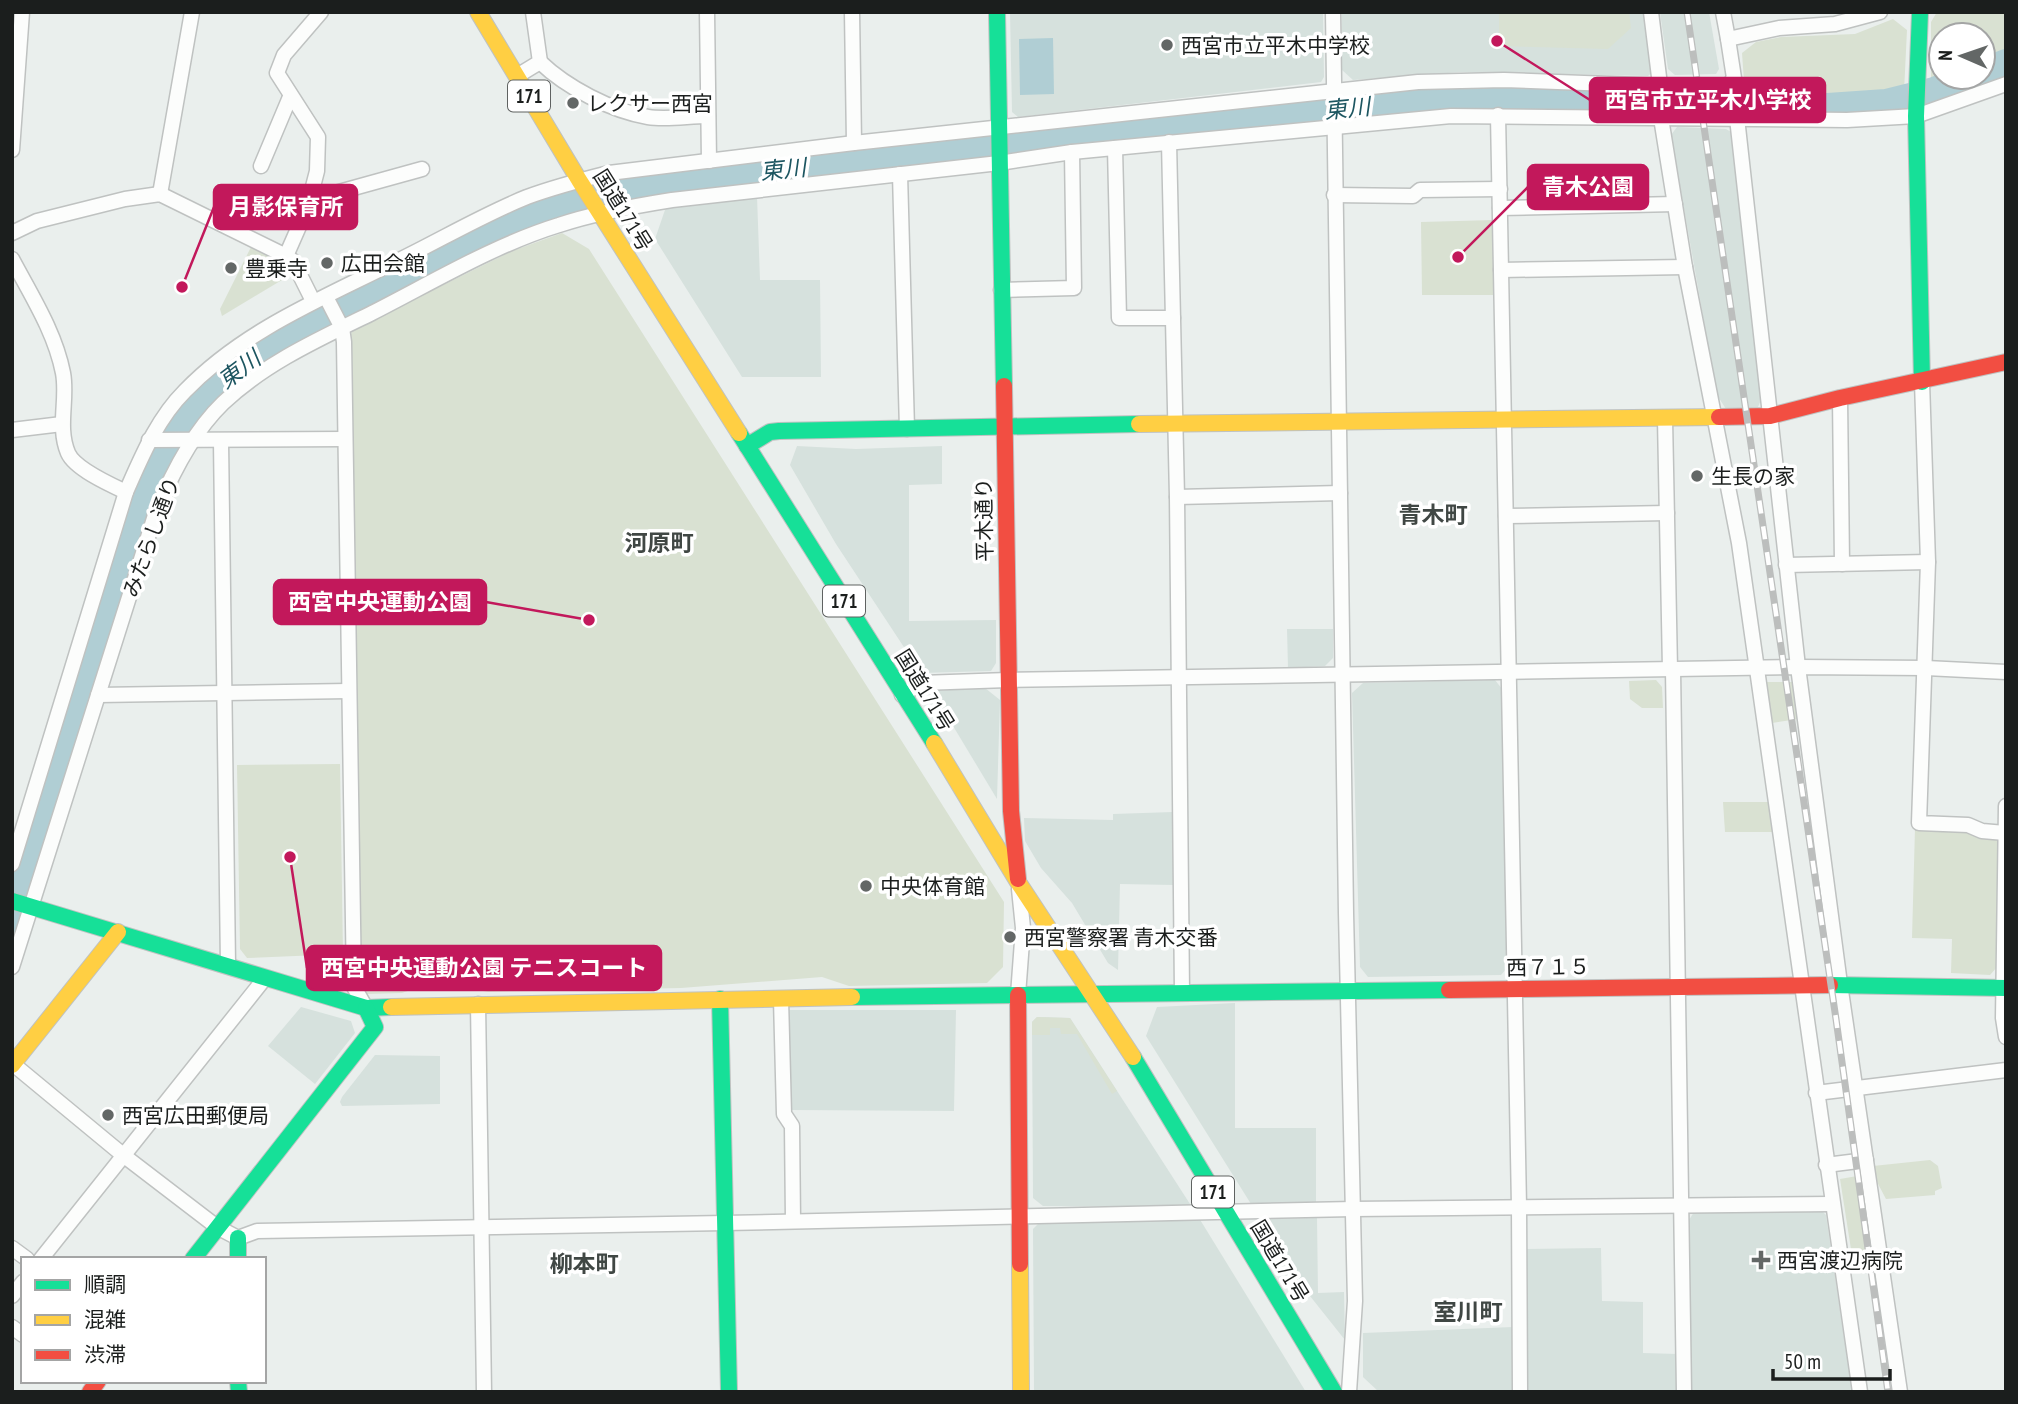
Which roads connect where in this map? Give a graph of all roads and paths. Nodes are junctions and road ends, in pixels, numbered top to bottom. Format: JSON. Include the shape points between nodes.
{"nodes":[{"id":1,"x":22,"y":12,"type":"edge"},
{"id":2,"x":192,"y":12,"type":"edge"},
{"id":3,"x":321,"y":12,"type":"edge"},
{"id":4,"x":478,"y":12,"type":"edge"},
{"id":5,"x":533,"y":12,"type":"edge"},
{"id":6,"x":707,"y":12,"type":"edge"},
{"id":7,"x":852,"y":12,"type":"edge"},
{"id":8,"x":997,"y":12,"type":"edge"},
{"id":9,"x":1333,"y":12,"type":"edge"},
{"id":10,"x":1651,"y":12,"type":"edge"},
{"id":11,"x":1723,"y":12,"type":"edge"},
{"id":12,"x":1880,"y":12,"type":"edge"},
{"id":13,"x":1920,"y":12,"type":"edge"},
{"id":14,"x":1728,"y":39,"type":"junction"},
{"id":15,"x":540,"y":62,"type":"junction"},
{"id":16,"x":517,"y":76,"type":"junction"},
{"id":17,"x":2006,"y":84,"type":"edge"},
{"id":18,"x":1660,"y":85,"type":"junction"},
{"id":19,"x":1334,"y":93,"type":"junction"},
{"id":20,"x":290,"y":97,"type":"junction"},
{"id":21,"x":1916,"y":111,"type":"junction"},
{"id":22,"x":1498,"y":115,"type":"junction"},
{"id":23,"x":708,"y":116,"type":"junction"},
{"id":24,"x":1661,"y":118,"type":"junction"},
{"id":25,"x":1737,"y":118,"type":"junction"},
{"id":26,"x":1333,"y":122,"type":"junction"},
{"id":27,"x":999,"y":130,"type":"junction"},
{"id":28,"x":1169,"y":142,"type":"junction"},
{"id":29,"x":854,"y":143,"type":"junction"},
{"id":30,"x":1115,"y":148,"type":"junction"},
{"id":31,"x":12,"y":150,"type":"edge"},
{"id":32,"x":1072,"y":152,"type":"junction"},
{"id":33,"x":999,"y":160,"type":"junction"},
{"id":34,"x":709,"y":161,"type":"junction"},
{"id":35,"x":261,"y":166,"type":"dead end"},
{"id":36,"x":422,"y":169,"type":"dead end"},
{"id":37,"x":900,"y":174,"type":"junction"},
{"id":38,"x":580,"y":182,"type":"junction"},
{"id":39,"x":1500,"y":189,"type":"junction"},
{"id":40,"x":160,"y":194,"type":"junction"},
{"id":41,"x":1334,"y":195,"type":"junction"},
{"id":42,"x":310,"y":200,"type":"junction"},
{"id":43,"x":1675,"y":204,"type":"junction"},
{"id":44,"x":1500,"y":208,"type":"junction"},
{"id":45,"x":599,"y":211,"type":"junction"},
{"id":46,"x":12,"y":233,"type":"edge"},
{"id":47,"x":286,"y":256,"type":"junction"},
{"id":48,"x":12,"y":259,"type":"edge"},
{"id":49,"x":1685,"y":267,"type":"junction"},
{"id":50,"x":1501,"y":270,"type":"junction"},
{"id":51,"x":1001,"y":290,"type":"junction"},
{"id":52,"x":322,"y":300,"type":"junction"},
{"id":53,"x":1172,"y":318,"type":"junction"},
{"id":54,"x":341,"y":325,"type":"junction"},
{"id":55,"x":2006,"y":362,"type":"edge"},
{"id":56,"x":1922,"y":382,"type":"junction"},
{"id":57,"x":1840,"y":398,"type":"junction"},
{"id":58,"x":1770,"y":416,"type":"junction"},
{"id":59,"x":1716,"y":418,"type":"junction"},
{"id":60,"x":1665,"y":419,"type":"junction"},
{"id":61,"x":1504,"y":420,"type":"junction"},
{"id":62,"x":1339,"y":421,"type":"junction"},
{"id":63,"x":1175,"y":422,"type":"junction"},
{"id":64,"x":62,"y":424,"type":"junction"},
{"id":65,"x":1004,"y":428,"type":"junction"},
{"id":66,"x":906,"y":429,"type":"junction"},
{"id":67,"x":12,"y":430,"type":"edge"},
{"id":68,"x":345,"y":439,"type":"junction"},
{"id":69,"x":153,"y":440,"type":"junction"},
{"id":70,"x":188,"y":440,"type":"junction"},
{"id":71,"x":221,"y":441,"type":"junction"},
{"id":72,"x":747,"y":446,"type":"junction"},
{"id":73,"x":126,"y":492,"type":"junction"},
{"id":74,"x":1340,"y":494,"type":"junction"},
{"id":75,"x":1177,"y":497,"type":"junction"},
{"id":76,"x":1667,"y":513,"type":"junction"},
{"id":77,"x":1506,"y":516,"type":"junction"},
{"id":78,"x":1928,"y":562,"type":"junction"},
{"id":79,"x":1842,"y":564,"type":"junction"},
{"id":80,"x":1786,"y":565,"type":"junction"},
{"id":81,"x":1797,"y":667,"type":"junction"},
{"id":82,"x":1755,"y":668,"type":"junction"},
{"id":83,"x":1926,"y":668,"type":"junction"},
{"id":84,"x":1671,"y":669,"type":"junction"},
{"id":85,"x":1509,"y":672,"type":"junction"},
{"id":86,"x":2006,"y":672,"type":"edge"},
{"id":87,"x":1342,"y":676,"type":"junction"},
{"id":88,"x":1179,"y":677,"type":"junction"},
{"id":89,"x":1008,"y":680,"type":"junction"},
{"id":90,"x":348,"y":691,"type":"junction"},
{"id":91,"x":225,"y":693,"type":"junction"},
{"id":92,"x":97,"y":695,"type":"junction"},
{"id":93,"x":902,"y":695,"type":"junction"},
{"id":94,"x":2006,"y":806,"type":"edge"},
{"id":95,"x":2005,"y":833,"type":"edge"},
{"id":96,"x":12,"y":864,"type":"edge"},
{"id":97,"x":1018,"y":882,"type":"junction"},
{"id":98,"x":23,"y":904,"type":"edge"},
{"id":99,"x":118,"y":932,"type":"junction"},
{"id":100,"x":228,"y":965,"type":"junction"},
{"id":101,"x":12,"y":967,"type":"edge"},
{"id":102,"x":265,"y":978,"type":"junction"},
{"id":103,"x":1801,"y":984,"type":"junction"},
{"id":104,"x":1840,"y":984,"type":"junction"},
{"id":105,"x":1676,"y":985,"type":"junction"},
{"id":106,"x":2004,"y":988,"type":"edge"},
{"id":107,"x":1514,"y":989,"type":"junction"},
{"id":108,"x":1348,"y":992,"type":"junction"},
{"id":109,"x":1091,"y":993,"type":"junction"},
{"id":110,"x":1182,"y":993,"type":"junction"},
{"id":111,"x":1018,"y":995,"type":"junction"},
{"id":112,"x":720,"y":999,"type":"junction"},
{"id":113,"x":782,"y":999,"type":"junction"},
{"id":114,"x":478,"y":1004,"type":"junction"},
{"id":115,"x":366,"y":1008,"type":"junction"},
{"id":116,"x":2006,"y":1037,"type":"edge"},
{"id":117,"x":13,"y":1065,"type":"edge"},
{"id":118,"x":2006,"y":1070,"type":"edge"},
{"id":119,"x":1856,"y":1088,"type":"junction"},
{"id":120,"x":1816,"y":1093,"type":"junction"},
{"id":121,"x":123,"y":1155,"type":"junction"},
{"id":122,"x":1866,"y":1160,"type":"junction"},
{"id":123,"x":1826,"y":1165,"type":"junction"},
{"id":124,"x":1832,"y":1203,"type":"junction"},
{"id":125,"x":1519,"y":1206,"type":"junction"},
{"id":126,"x":1682,"y":1206,"type":"junction"},
{"id":127,"x":1353,"y":1209,"type":"junction"},
{"id":128,"x":1226,"y":1212,"type":"junction"},
{"id":129,"x":1019,"y":1215,"type":"junction"},
{"id":130,"x":793,"y":1221,"type":"junction"},
{"id":131,"x":725,"y":1223,"type":"junction"},
{"id":132,"x":481,"y":1226,"type":"junction"},
{"id":133,"x":217,"y":1227,"type":"junction"},
{"id":134,"x":237,"y":1238,"type":"junction"},
{"id":135,"x":43,"y":1257,"type":"edge"},
{"id":136,"x":194,"y":1257,"type":"edge"},
{"id":137,"x":238,"y":1257,"type":"edge"},
{"id":138,"x":484,"y":1392,"type":"edge"},
{"id":139,"x":729,"y":1392,"type":"edge"},
{"id":140,"x":1021,"y":1392,"type":"edge"},
{"id":141,"x":1334,"y":1392,"type":"edge"},
{"id":142,"x":1349,"y":1392,"type":"edge"},
{"id":143,"x":1520,"y":1392,"type":"edge"},
{"id":144,"x":1684,"y":1392,"type":"edge"},
{"id":145,"x":1860,"y":1392,"type":"edge"},
{"id":146,"x":1900,"y":1392,"type":"edge"}],
"edges":[{"from":1,"to":31,"type":"street"},
{"from":2,"to":40,"type":"street"},
{"from":3,"to":20,"type":"street","via":[[284,55],[277,73]]},
{"from":4,"to":16,"type":"main road","name":"国道171号","number":"171"},
{"from":5,"to":15,"type":"street"},
{"from":6,"to":23,"type":"street"},
{"from":7,"to":29,"type":"street"},
{"from":8,"to":27,"type":"main road"},
{"from":9,"to":19,"type":"street"},
{"from":10,"to":18,"type":"street"},
{"from":11,"to":14,"type":"street"},
{"from":12,"to":14,"type":"street","via":[[1835,24],[1779,28]]},
{"from":13,"to":21,"type":"main road"},
{"from":14,"to":18,"type":"street","via":[[1734,78],[1728,86]]},
{"from":15,"to":16,"type":"street"},
{"from":15,"to":23,"type":"street","via":[[593,98],[648,117]]},
{"from":16,"to":38,"type":"main road","name":"国道171号","number":"171"},
{"from":17,"to":21,"type":"street","name":"みたらし通り"},
{"from":18,"to":19,"type":"street","via":[[1466,79]]},
{"from":19,"to":26,"type":"street"},
{"from":19,"to":27,"type":"street"},
{"from":20,"to":35,"type":"street"},
{"from":20,"to":42,"type":"street","via":[[318,137]]},
{"from":21,"to":25,"type":"street","name":"みたらし通り","via":[[1847,120]]},
{"from":21,"to":56,"type":"main road"},
{"from":22,"to":24,"type":"street","name":"みたらし通り"},
{"from":22,"to":26,"type":"street","name":"みたらし通り"},
{"from":22,"to":39,"type":"street"},
{"from":23,"to":34,"type":"street"},
{"from":24,"to":25,"type":"street","name":"みたらし通り"},
{"from":24,"to":43,"type":"street"},
{"from":25,"to":58,"type":"street"},
{"from":26,"to":28,"type":"street","name":"みたらし通り"},
{"from":26,"to":41,"type":"street"},
{"from":27,"to":29,"type":"street"},
{"from":27,"to":33,"type":"main road","name":"平木通り"},
{"from":28,"to":30,"type":"street","name":"みたらし通り"},
{"from":28,"to":53,"type":"street"},
{"from":29,"to":34,"type":"street"},
{"from":30,"to":32,"type":"street","name":"みたらし通り"},
{"from":30,"to":53,"type":"street","via":[[1119,318]]},
{"from":32,"to":33,"type":"street","name":"みたらし通り"},
{"from":32,"to":51,"type":"street","via":[[1074,288]]},
{"from":33,"to":37,"type":"street","name":"みたらし通り"},
{"from":33,"to":51,"type":"main road","name":"平木通り"},
{"from":34,"to":38,"type":"street","via":[[609,173]]},
{"from":36,"to":42,"type":"street"},
{"from":37,"to":45,"type":"street","name":"みたらし通り"},
{"from":37,"to":66,"type":"street"},
{"from":38,"to":45,"type":"main road","name":"国道171号","number":"171"},
{"from":38,"to":52,"type":"street","via":[[526,198]]},
{"from":39,"to":41,"type":"street","via":[[1420,190],[1413,197]]},
{"from":39,"to":44,"type":"street"},
{"from":40,"to":46,"type":"street","via":[[37,221]]},
{"from":40,"to":47,"type":"street"},
{"from":41,"to":62,"type":"street"},
{"from":42,"to":47,"type":"street"},
{"from":43,"to":44,"type":"street"},
{"from":43,"to":49,"type":"street"},
{"from":44,"to":50,"type":"street"},
{"from":45,"to":54,"type":"street","name":"みたらし通り","via":[[510,243]]},
{"from":45,"to":72,"type":"main road","name":"国道171号","number":"171"},
{"from":47,"to":52,"type":"street"},
{"from":48,"to":64,"type":"street","via":[[52,335],[63,374]]},
{"from":49,"to":50,"type":"street"},
{"from":49,"to":59,"type":"street"},
{"from":50,"to":61,"type":"street"},
{"from":51,"to":65,"type":"main road","name":"平木通り"},
{"from":52,"to":54,"type":"street"},
{"from":52,"to":69,"type":"street","via":[[246,339],[212,366],[183,393]]},
{"from":53,"to":63,"type":"street"},
{"from":54,"to":68,"type":"street"},
{"from":54,"to":70,"type":"street","name":"みたらし通り","via":[[253,376]]},
{"from":55,"to":56,"type":"main road"},
{"from":56,"to":57,"type":"main road"},
{"from":56,"to":78,"type":"street"},
{"from":57,"to":58,"type":"main road"},
{"from":57,"to":79,"type":"street"},
{"from":58,"to":59,"type":"main road"},
{"from":58,"to":80,"type":"street"},
{"from":59,"to":60,"type":"main road"},
{"from":59,"to":82,"type":"street"},
{"from":60,"to":61,"type":"main road"},
{"from":60,"to":76,"type":"street"},
{"from":61,"to":62,"type":"main road"},
{"from":61,"to":77,"type":"street"},
{"from":62,"to":63,"type":"main road"},
{"from":62,"to":74,"type":"street"},
{"from":63,"to":65,"type":"main road"},
{"from":63,"to":75,"type":"street"},
{"from":64,"to":67,"type":"street"},
{"from":64,"to":73,"type":"street","via":[[69,455],[95,477]]},
{"from":65,"to":66,"type":"main road"},
{"from":65,"to":89,"type":"main road","name":"平木通り"},
{"from":66,"to":72,"type":"main road","via":[[779,431]]},
{"from":68,"to":71,"type":"street"},
{"from":68,"to":90,"type":"street"},
{"from":69,"to":70,"type":"street"},
{"from":69,"to":73,"type":"street"},
{"from":70,"to":71,"type":"street"},
{"from":70,"to":92,"type":"street","name":"みたらし通り","via":[[155,515]]},
{"from":71,"to":91,"type":"street"},
{"from":72,"to":93,"type":"main road","name":"国道171号","number":"171"},
{"from":73,"to":96,"type":"street"},
{"from":74,"to":75,"type":"street"},
{"from":74,"to":87,"type":"street"},
{"from":75,"to":88,"type":"street"},
{"from":76,"to":77,"type":"street"},
{"from":76,"to":84,"type":"street"},
{"from":77,"to":85,"type":"street"},
{"from":78,"to":79,"type":"street"},
{"from":78,"to":83,"type":"street"},
{"from":79,"to":80,"type":"street"},
{"from":80,"to":81,"type":"street"},
{"from":81,"to":82,"type":"street"},
{"from":81,"to":83,"type":"street"},
{"from":81,"to":104,"type":"street"},
{"from":82,"to":84,"type":"street"},
{"from":82,"to":103,"type":"street"},
{"from":83,"to":86,"type":"street"},
{"from":83,"to":95,"type":"street","via":[[1919,823],[1968,825]]},
{"from":84,"to":85,"type":"street"},
{"from":84,"to":105,"type":"street"},
{"from":85,"to":87,"type":"street"},
{"from":85,"to":107,"type":"street"},
{"from":87,"to":88,"type":"street"},
{"from":87,"to":108,"type":"street"},
{"from":88,"to":89,"type":"street"},
{"from":88,"to":110,"type":"street"},
{"from":89,"to":93,"type":"street","via":[[920,683]]},
{"from":89,"to":97,"type":"main road","name":"平木通り"},
{"from":90,"to":91,"type":"street"},
{"from":90,"to":115,"type":"street","via":[[354,987]]},
{"from":91,"to":92,"type":"street"},
{"from":91,"to":100,"type":"street"},
{"from":92,"to":98,"type":"street","name":"みたらし通り"},
{"from":93,"to":97,"type":"main road","name":"国道171号","number":"171"},
{"from":94,"to":95,"type":"street"},
{"from":95,"to":106,"type":"street"},
{"from":97,"to":109,"type":"main road","name":"国道171号","number":"171"},
{"from":97,"to":111,"type":"street","via":[[1023,928]]},
{"from":98,"to":99,"type":"main road","name":"西７１５"},
{"from":98,"to":101,"type":"street","name":"みたらし通り"},
{"from":99,"to":100,"type":"main road","name":"西７１５"},
{"from":99,"to":117,"type":"main road"},
{"from":100,"to":102,"type":"main road","name":"西７１５"},
{"from":102,"to":115,"type":"main road","name":"西７１５"},
{"from":102,"to":121,"type":"street"},
{"from":103,"to":104,"type":"main road","name":"西７１５"},
{"from":103,"to":105,"type":"main road","name":"西７１５"},
{"from":103,"to":120,"type":"street"},
{"from":104,"to":106,"type":"main road","name":"西７１５"},
{"from":104,"to":119,"type":"street"},
{"from":105,"to":107,"type":"main road","name":"西７１５"},
{"from":105,"to":126,"type":"street"},
{"from":106,"to":116,"type":"street"},
{"from":107,"to":108,"type":"main road","name":"西７１５"},
{"from":107,"to":125,"type":"street"},
{"from":108,"to":110,"type":"main road","name":"西７１５"},
{"from":108,"to":127,"type":"street"},
{"from":109,"to":110,"type":"main road","name":"西７１５"},
{"from":109,"to":111,"type":"main road","name":"西７１５"},
{"from":109,"to":128,"type":"main road","name":"国道171号","number":"171"},
{"from":111,"to":113,"type":"main road","name":"西７１５"},
{"from":111,"to":129,"type":"main road"},
{"from":112,"to":113,"type":"main road","name":"西７１５"},
{"from":112,"to":114,"type":"main road","name":"西７１５"},
{"from":112,"to":131,"type":"main road"},
{"from":113,"to":130,"type":"street","via":[[784,1114],[792,1126]]},
{"from":114,"to":115,"type":"main road","name":"西７１５"},
{"from":114,"to":132,"type":"street"},
{"from":115,"to":133,"type":"main road","via":[[375,1027]]},
{"from":117,"to":121,"type":"street"},
{"from":118,"to":119,"type":"street"},
{"from":119,"to":120,"type":"street"},
{"from":119,"to":122,"type":"street"},
{"from":120,"to":123,"type":"street"},
{"from":121,"to":133,"type":"street"},
{"from":121,"to":135,"type":"street"},
{"from":122,"to":123,"type":"street"},
{"from":122,"to":146,"type":"street"},
{"from":123,"to":124,"type":"street"},
{"from":124,"to":126,"type":"street"},
{"from":124,"to":145,"type":"street"},
{"from":125,"to":126,"type":"street"},
{"from":125,"to":127,"type":"street"},
{"from":125,"to":143,"type":"street"},
{"from":126,"to":144,"type":"street"},
{"from":127,"to":128,"type":"street"},
{"from":127,"to":142,"type":"street","via":[[1355,1301]]},
{"from":128,"to":129,"type":"street"},
{"from":128,"to":141,"type":"main road","name":"国道171号","number":"171"},
{"from":129,"to":130,"type":"street"},
{"from":129,"to":140,"type":"main road"},
{"from":130,"to":131,"type":"street"},
{"from":131,"to":132,"type":"street"},
{"from":131,"to":139,"type":"main road"},
{"from":132,"to":134,"type":"street","via":[[257,1231]]},
{"from":132,"to":138,"type":"street"},
{"from":133,"to":134,"type":"street"},
{"from":133,"to":136,"type":"main road"},
{"from":134,"to":137,"type":"main road"}]}
